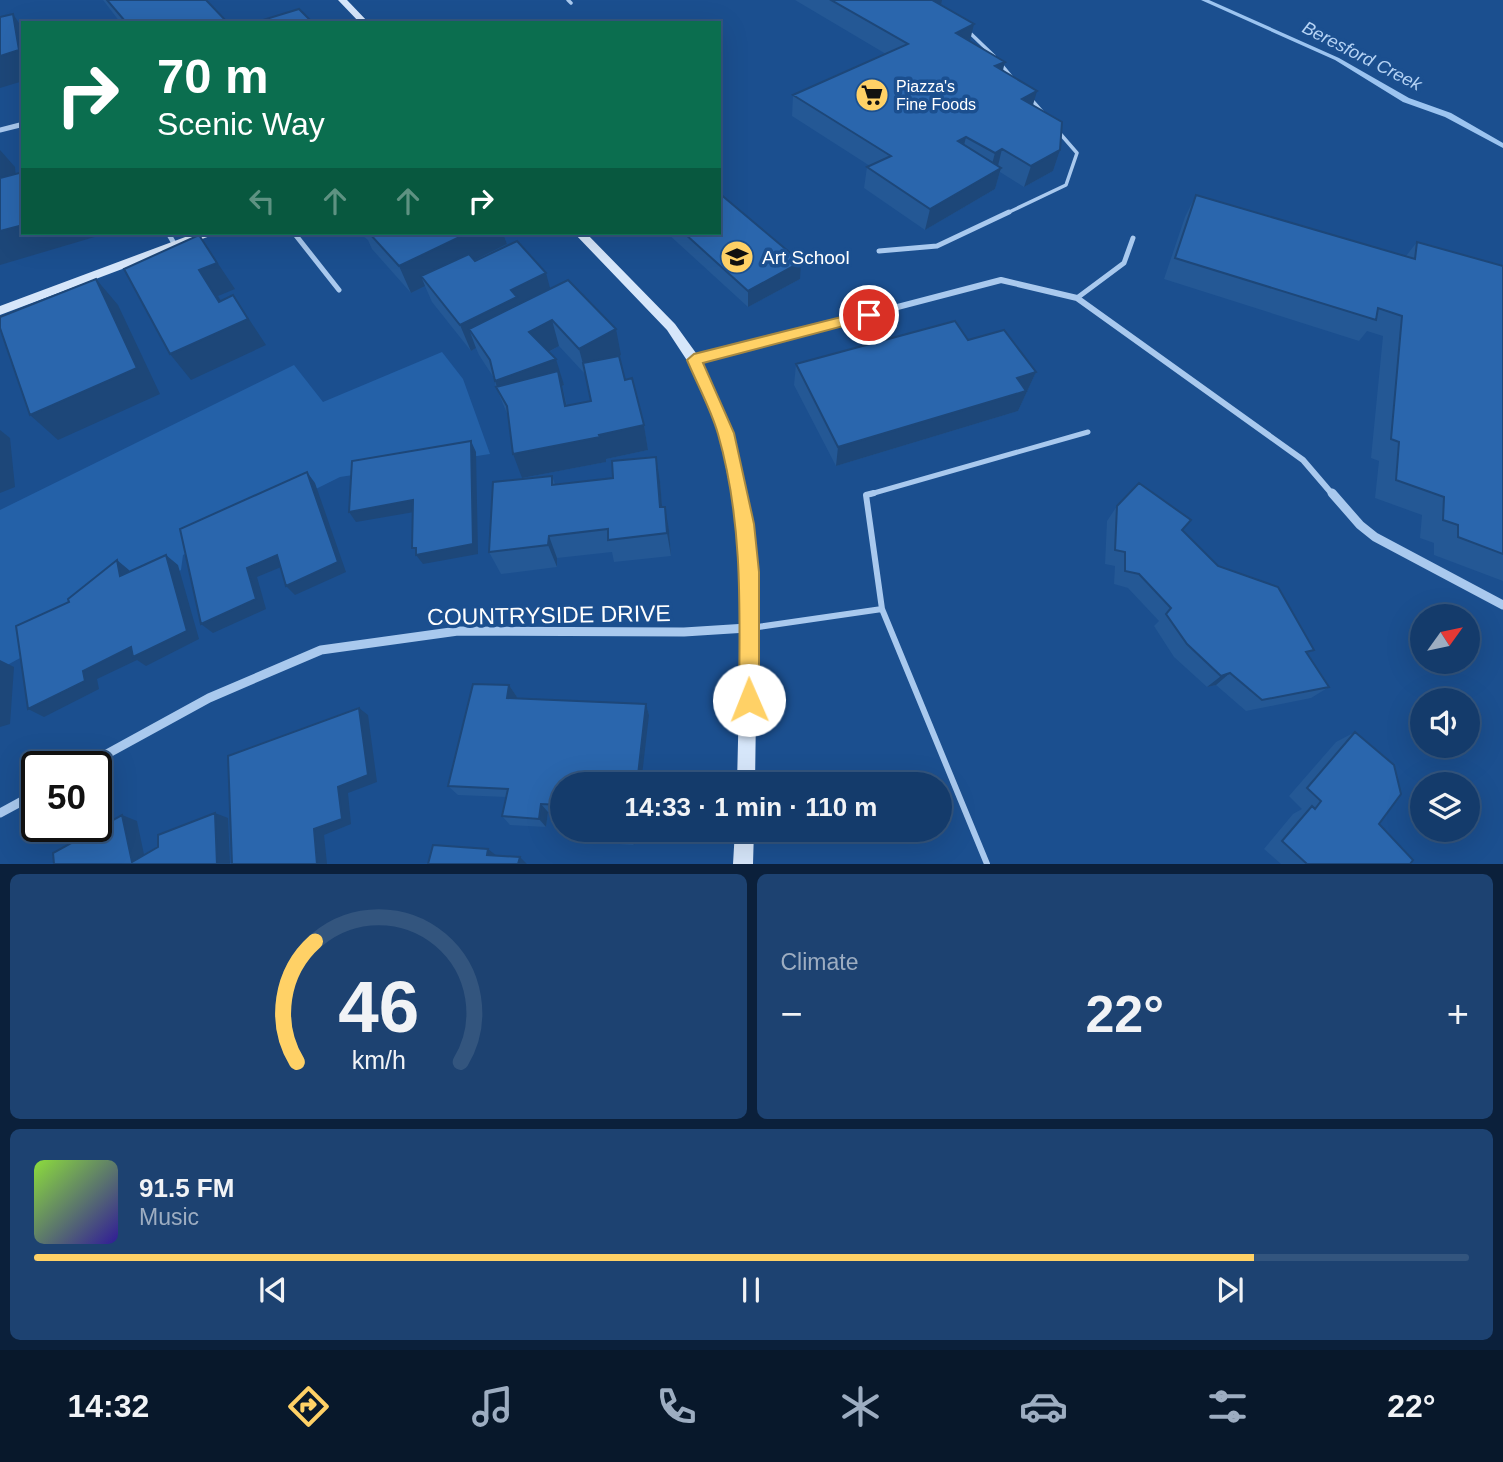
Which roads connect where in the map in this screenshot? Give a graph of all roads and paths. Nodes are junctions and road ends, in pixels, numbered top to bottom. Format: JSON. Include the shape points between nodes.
{"nodes":[{"id":1,"x":342,"y":0,"type":"edge"},
{"id":2,"x":363,"y":21,"type":"edge"},
{"id":3,"x":961,"y":24,"type":"edge"},
{"id":4,"x":1016,"y":82,"type":"edge"},
{"id":5,"x":1025,"y":92,"type":"edge"},
{"id":6,"x":21,"y":124,"type":"edge"},
{"id":7,"x":0,"y":130,"type":"edge"},
{"id":8,"x":169,"y":235,"type":"edge"},
{"id":9,"x":201,"y":235,"type":"edge"},
{"id":10,"x":296,"y":235,"type":"edge"},
{"id":11,"x":582,"y":235,"type":"edge"},
{"id":12,"x":1133,"y":238,"type":"dead end"},
{"id":13,"x":176,"y":245,"type":"junction"},
{"id":14,"x":878,"y":251,"type":"dead end"},
{"id":15,"x":339,"y":290,"type":"dead end"},
{"id":16,"x":1077,"y":298,"type":"junction"},
{"id":17,"x":0,"y":312,"type":"edge"},
{"id":18,"x":694,"y":360,"type":"junction"},
{"id":19,"x":1088,"y":432,"type":"dead end"},
{"id":20,"x":1503,"y":605,"type":"edge"},
{"id":21,"x":882,"y":609,"type":"junction"},
{"id":22,"x":748,"y":628,"type":"junction"},
{"id":23,"x":112,"y":751,"type":"edge"},
{"id":24,"x":746,"y":772,"type":"edge"},
{"id":25,"x":21,"y":802,"type":"edge"},
{"id":26,"x":0,"y":813,"type":"edge"},
{"id":27,"x":744,"y":842,"type":"edge"},
{"id":28,"x":743,"y":863,"type":"edge"},
{"id":29,"x":987,"y":863,"type":"edge"}],
"edges":[{"from":1,"to":2,"type":"main road"},
{"from":3,"to":4,"type":"lane"},
{"from":5,"to":14,"type":"lane","via":[[1077,153],[1066,185],[937,246]]},
{"from":6,"to":7,"type":"street"},
{"from":8,"to":13,"type":"lane"},
{"from":9,"to":13,"type":"main road"},
{"from":10,"to":15,"type":"lane"},
{"from":11,"to":18,"type":"main road","via":[[646,299]]},
{"from":12,"to":16,"type":"lane","via":[[1124,263]]},
{"from":13,"to":17,"type":"main road"},
{"from":16,"to":18,"type":"street","via":[[1001,280]]},
{"from":16,"to":20,"type":"street","via":[[1303,460],[1375,537]]},
{"from":18,"to":22,"type":"main road","via":[[726,433],[737,477],[750,572]]},
{"from":19,"to":21,"type":"lane","via":[[866,495]]},
{"from":21,"to":22,"type":"lane"},
{"from":21,"to":29,"type":"lane"},
{"from":22,"to":23,"type":"street","name":"COUNTRYSIDE DRIVE","via":[[458,631],[321,650],[209,698]]},
{"from":22,"to":24,"type":"main road"},
{"from":25,"to":26,"type":"street"},
{"from":27,"to":28,"type":"main road"}]}
